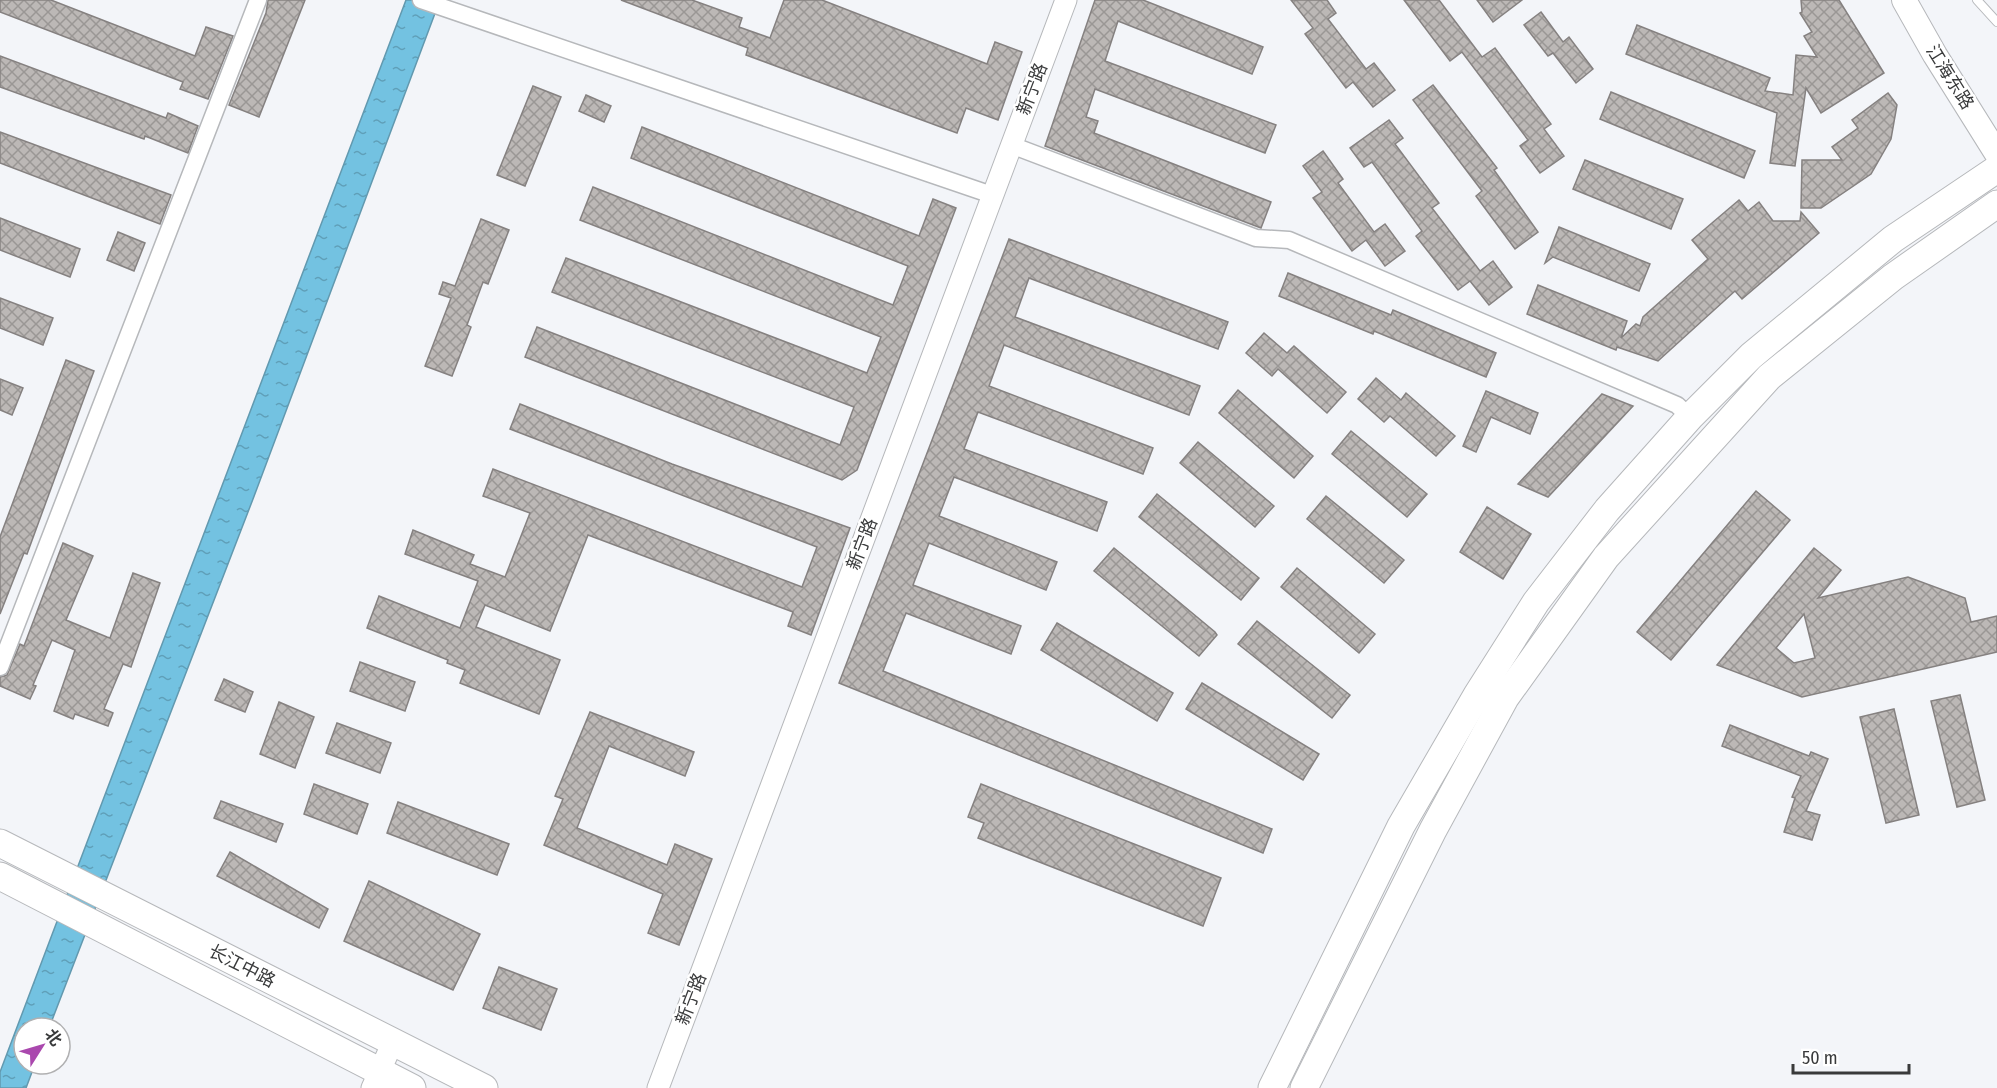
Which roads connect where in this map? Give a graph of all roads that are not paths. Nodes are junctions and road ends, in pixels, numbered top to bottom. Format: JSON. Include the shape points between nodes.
{"nodes":[{"id":1,"x":258,"y":0,"type":"edge"},
{"id":2,"x":420,"y":0,"type":"edge"},
{"id":3,"x":1066,"y":0,"type":"edge"},
{"id":4,"x":1904,"y":0,"type":"edge"},
{"id":5,"x":1977,"y":0,"type":"edge"},
{"id":6,"x":1997,"y":22,"type":"edge"},
{"id":7,"x":1011,"y":145,"type":"junction"},
{"id":8,"x":1997,"y":154,"type":"edge"},
{"id":9,"x":1997,"y":169,"type":"edge"},
{"id":10,"x":992,"y":195,"type":"junction"},
{"id":11,"x":1997,"y":204,"type":"edge"},
{"id":12,"x":1690,"y":417,"type":"junction"},
{"id":13,"x":0,"y":667,"type":"edge"},
{"id":14,"x":0,"y":843,"type":"edge"},
{"id":15,"x":0,"y":876,"type":"edge"},
{"id":16,"x":393,"y":1042,"type":"junction"},
{"id":17,"x":376,"y":1079,"type":"edge"},
{"id":18,"x":412,"y":1088,"type":"edge"},
{"id":19,"x":484,"y":1088,"type":"edge"},
{"id":20,"x":658,"y":1088,"type":"edge"},
{"id":21,"x":1272,"y":1088,"type":"edge"},
{"id":22,"x":1304,"y":1088,"type":"edge"}],
"edges":[{"from":1,"to":13,"type":"street"},
{"from":2,"to":10,"type":"street"},
{"from":3,"to":7,"type":"street","name":"新宁路"},
{"from":4,"to":8,"type":"main road","name":"江海东路"},
{"from":5,"to":6,"type":"lane"},
{"from":7,"to":10,"type":"street","name":"新宁路"},
{"from":7,"to":12,"type":"street","via":[[1256,238],[1289,240],[1677,405]]},
{"from":9,"to":12,"type":"main road","via":[[1875,254],[1751,356]]},
{"from":10,"to":20,"type":"street","name":"新宁路"},
{"from":11,"to":22,"type":"main road","via":[[1893,277],[1769,377],[1606,556],[1505,698],[1432,830]]},
{"from":12,"to":21,"type":"main road","via":[[1607,510],[1536,602],[1477,695],[1401,826]]},
{"from":14,"to":16,"type":"main road","name":"长江中路"},
{"from":15,"to":17,"type":"main road","name":"长江中路"},
{"from":16,"to":17,"type":"street"},
{"from":16,"to":19,"type":"main road","name":"长江中路"},
{"from":17,"to":18,"type":"main road","name":"长江中路"}]}
